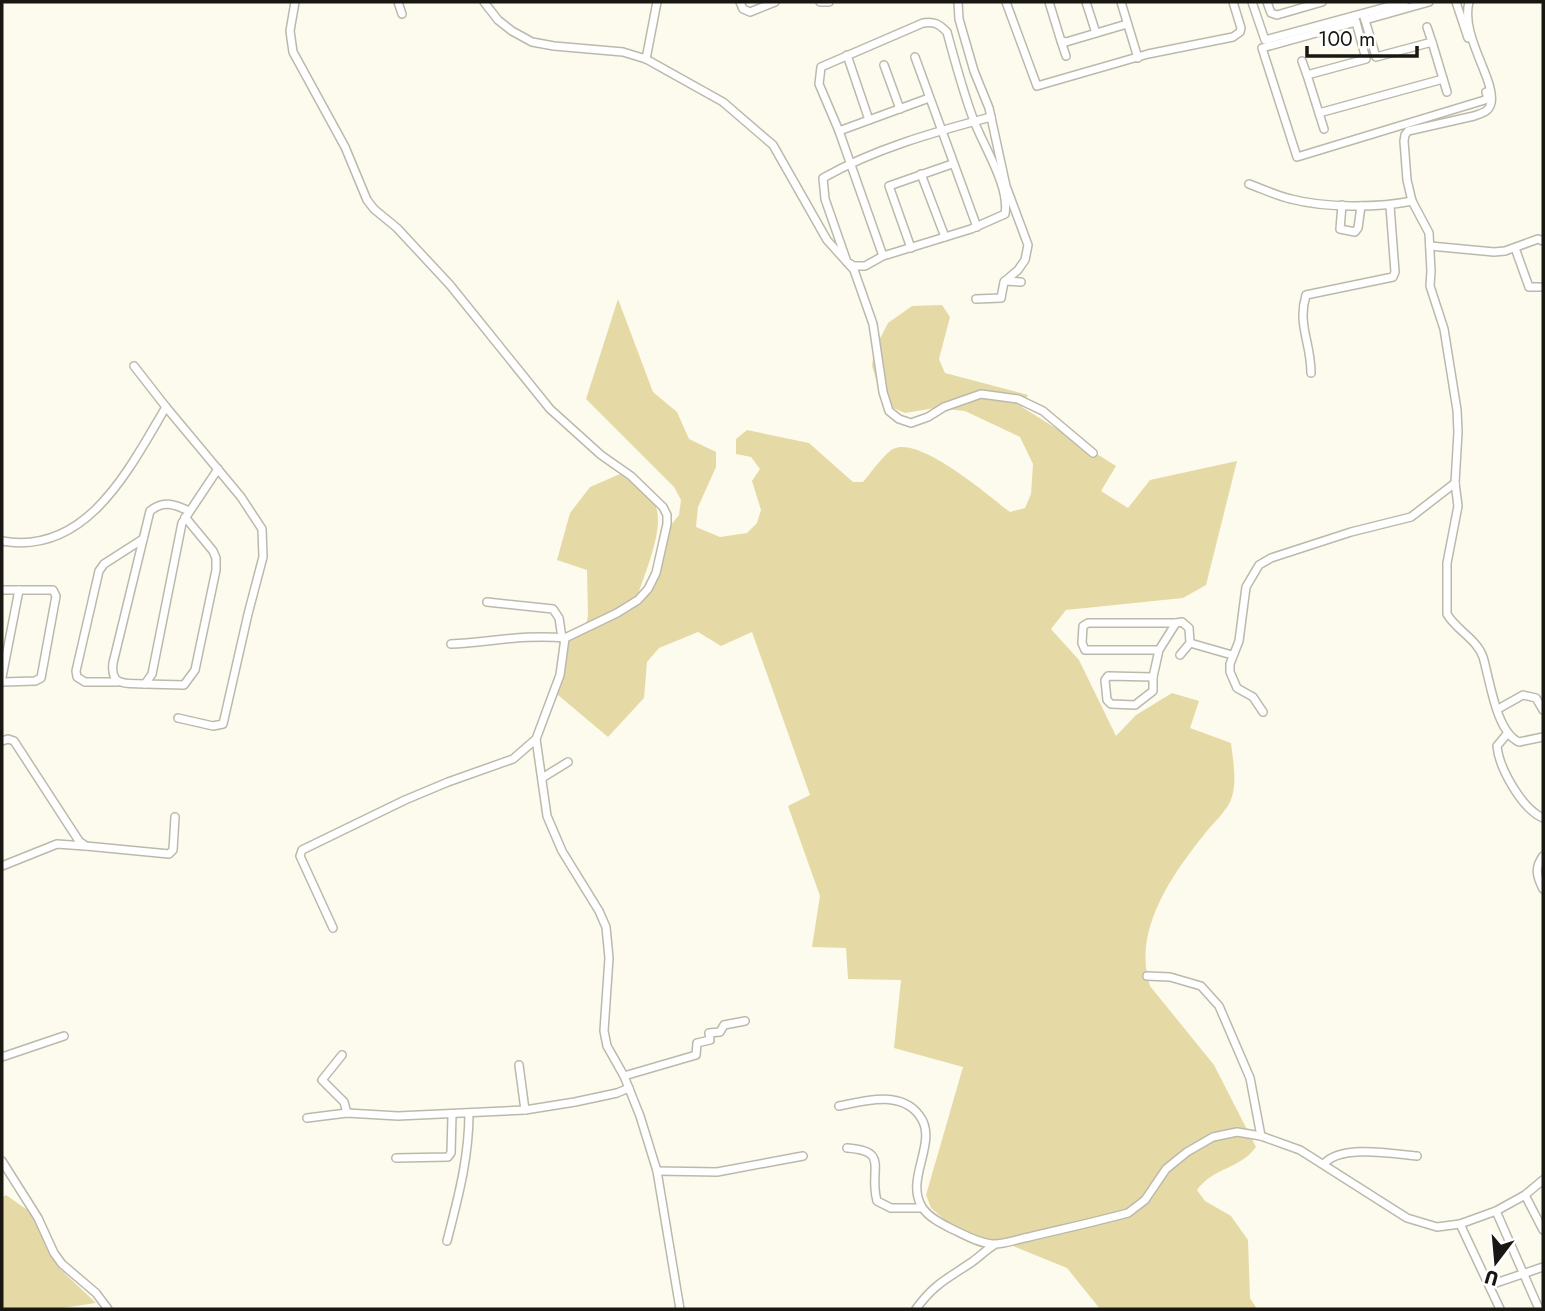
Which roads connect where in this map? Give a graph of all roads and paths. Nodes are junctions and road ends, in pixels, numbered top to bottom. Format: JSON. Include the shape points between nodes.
{"nodes":[{"id":1,"x":295,"y":2,"type":"edge"},
{"id":2,"x":398,"y":2,"type":"edge"},
{"id":3,"x":484,"y":2,"type":"edge"},
{"id":4,"x":657,"y":2,"type":"edge"},
{"id":5,"x":740,"y":2,"type":"edge"},
{"id":6,"x":775,"y":2,"type":"edge"},
{"id":7,"x":820,"y":2,"type":"edge"},
{"id":8,"x":829,"y":2,"type":"edge"},
{"id":9,"x":958,"y":2,"type":"edge"},
{"id":10,"x":1006,"y":2,"type":"edge"},
{"id":11,"x":1049,"y":2,"type":"edge"},
{"id":12,"x":1086,"y":2,"type":"edge"},
{"id":13,"x":1121,"y":2,"type":"edge"},
{"id":14,"x":1233,"y":2,"type":"edge"},
{"id":15,"x":1252,"y":2,"type":"edge"},
{"id":16,"x":1267,"y":2,"type":"edge"},
{"id":17,"x":1322,"y":2,"type":"edge"},
{"id":18,"x":1405,"y":2,"type":"edge"},
{"id":19,"x":1429,"y":2,"type":"edge"},
{"id":20,"x":1457,"y":2,"type":"edge"},
{"id":21,"x":1469,"y":2,"type":"edge"},
{"id":22,"x":1306,"y":4,"type":"edge"},
{"id":23,"x":402,"y":14,"type":"dead end"},
{"id":24,"x":1365,"y":20,"type":"junction"},
{"id":25,"x":1356,"y":23,"type":"junction"},
{"id":26,"x":1127,"y":24,"type":"junction"},
{"id":27,"x":1427,"y":27,"type":"dead end"},
{"id":28,"x":1096,"y":33,"type":"junction"},
{"id":29,"x":1061,"y":41,"type":"junction"},
{"id":30,"x":1432,"y":42,"type":"junction"},
{"id":31,"x":847,"y":55,"type":"junction"},
{"id":32,"x":1066,"y":56,"type":"dead end"},
{"id":33,"x":915,"y":57,"type":"dead end"},
{"id":34,"x":1376,"y":57,"type":"junction"},
{"id":35,"x":1138,"y":58,"type":"junction"},
{"id":36,"x":646,"y":59,"type":"junction"},
{"id":37,"x":1366,"y":59,"type":"junction"},
{"id":38,"x":1302,"y":61,"type":"dead end"},
{"id":39,"x":884,"y":65,"type":"dead end"},
{"id":40,"x":1307,"y":75,"type":"junction"},
{"id":41,"x":1443,"y":79,"type":"junction"},
{"id":42,"x":1447,"y":92,"type":"dead end"},
{"id":43,"x":929,"y":98,"type":"junction"},
{"id":44,"x":900,"y":109,"type":"junction"},
{"id":45,"x":1319,"y":113,"type":"junction"},
{"id":46,"x":991,"y":117,"type":"junction"},
{"id":47,"x":869,"y":120,"type":"junction"},
{"id":48,"x":974,"y":121,"type":"junction"},
{"id":49,"x":1324,"y":130,"type":"dead end"},
{"id":50,"x":839,"y":131,"type":"junction"},
{"id":51,"x":940,"y":132,"type":"junction"},
{"id":52,"x":851,"y":162,"type":"junction"},
{"id":53,"x":952,"y":164,"type":"junction"},
{"id":54,"x":921,"y":174,"type":"junction"},
{"id":55,"x":1249,"y":184,"type":"dead end"},
{"id":56,"x":1412,"y":201,"type":"junction"},
{"id":57,"x":1342,"y":205,"type":"junction"},
{"id":58,"x":1361,"y":206,"type":"junction"},
{"id":59,"x":1390,"y":206,"type":"junction"},
{"id":60,"x":976,"y":227,"type":"junction"},
{"id":61,"x":946,"y":237,"type":"junction"},
{"id":62,"x":1543,"y":241,"type":"edge"},
{"id":63,"x":1430,"y":246,"type":"junction"},
{"id":64,"x":911,"y":248,"type":"junction"},
{"id":65,"x":1515,"y":248,"type":"junction"},
{"id":66,"x":883,"y":257,"type":"junction"},
{"id":67,"x":847,"y":262,"type":"junction"},
{"id":68,"x":1005,"y":281,"type":"junction"},
{"id":69,"x":1021,"y":282,"type":"dead end"},
{"id":70,"x":1540,"y":287,"type":"dead end"},
{"id":71,"x":976,"y":299,"type":"dead end"},
{"id":72,"x":134,"y":366,"type":"dead end"},
{"id":73,"x":1311,"y":373,"type":"dead end"},
{"id":74,"x":166,"y":407,"type":"junction"},
{"id":75,"x":1093,"y":453,"type":"dead end"},
{"id":76,"x":218,"y":469,"type":"junction"},
{"id":77,"x":1455,"y":483,"type":"junction"},
{"id":78,"x":187,"y":514,"type":"junction"},
{"id":79,"x":143,"y":539,"type":"junction"},
{"id":80,"x":2,"y":541,"type":"edge"},
{"id":81,"x":2,"y":590,"type":"edge"},
{"id":82,"x":19,"y":590,"type":"junction"},
{"id":83,"x":487,"y":602,"type":"dead end"},
{"id":84,"x":1176,"y":623,"type":"junction"},
{"id":85,"x":564,"y":638,"type":"junction"},
{"id":86,"x":451,"y":643,"type":"dead end"},
{"id":87,"x":1190,"y":643,"type":"junction"},
{"id":88,"x":1158,"y":650,"type":"junction"},
{"id":89,"x":1180,"y":655,"type":"dead end"},
{"id":90,"x":1233,"y":655,"type":"junction"},
{"id":91,"x":1153,"y":677,"type":"junction"},
{"id":92,"x":2,"y":679,"type":"edge"},
{"id":93,"x":119,"y":682,"type":"junction"},
{"id":94,"x":145,"y":684,"type":"junction"},
{"id":95,"x":1498,"y":709,"type":"junction"},
{"id":96,"x":1543,"y":710,"type":"edge"},
{"id":97,"x":1263,"y":712,"type":"dead end"},
{"id":98,"x":178,"y":718,"type":"dead end"},
{"id":99,"x":1507,"y":734,"type":"junction"},
{"id":100,"x":1543,"y":737,"type":"edge"},
{"id":101,"x":536,"y":739,"type":"junction"},
{"id":102,"x":2,"y":741,"type":"edge"},
{"id":103,"x":568,"y":762,"type":"dead end"},
{"id":104,"x":542,"y":778,"type":"junction"},
{"id":105,"x":176,"y":817,"type":"dead end"},
{"id":106,"x":1543,"y":818,"type":"edge"},
{"id":107,"x":86,"y":846,"type":"junction"},
{"id":108,"x":1542,"y":860,"type":"edge"},
{"id":109,"x":2,"y":866,"type":"edge"},
{"id":110,"x":1543,"y":889,"type":"edge"},
{"id":111,"x":334,"y":928,"type":"dead end"},
{"id":112,"x":1147,"y":976,"type":"dead end"},
{"id":113,"x":745,"y":1021,"type":"dead end"},
{"id":114,"x":64,"y":1036,"type":"dead end"},
{"id":115,"x":342,"y":1055,"type":"dead end"},
{"id":116,"x":2,"y":1057,"type":"edge"},
{"id":117,"x":519,"y":1065,"type":"dead end"},
{"id":118,"x":624,"y":1076,"type":"junction"},
{"id":119,"x":629,"y":1088,"type":"junction"},
{"id":120,"x":839,"y":1106,"type":"dead end"},
{"id":121,"x":525,"y":1110,"type":"junction"},
{"id":122,"x":347,"y":1113,"type":"junction"},
{"id":123,"x":469,"y":1113,"type":"junction"},
{"id":124,"x":452,"y":1115,"type":"junction"},
{"id":125,"x":306,"y":1118,"type":"dead end"},
{"id":126,"x":1261,"y":1136,"type":"junction"},
{"id":127,"x":847,"y":1147,"type":"dead end"},
{"id":128,"x":451,"y":1153,"type":"junction"},
{"id":129,"x":467,"y":1156,"type":"junction"},
{"id":130,"x":803,"y":1156,"type":"dead end"},
{"id":131,"x":1416,"y":1156,"type":"dead end"},
{"id":132,"x":396,"y":1158,"type":"dead end"},
{"id":133,"x":2,"y":1161,"type":"edge"},
{"id":134,"x":1324,"y":1164,"type":"junction"},
{"id":135,"x":657,"y":1171,"type":"junction"},
{"id":136,"x":1543,"y":1180,"type":"edge"},
{"id":137,"x":1525,"y":1195,"type":"junction"},
{"id":138,"x":922,"y":1208,"type":"junction"},
{"id":139,"x":1496,"y":1210,"type":"junction"},
{"id":140,"x":1461,"y":1224,"type":"junction"},
{"id":141,"x":1543,"y":1230,"type":"edge"},
{"id":142,"x":447,"y":1241,"type":"dead end"},
{"id":143,"x":994,"y":1245,"type":"junction"},
{"id":144,"x":1543,"y":1267,"type":"edge"},
{"id":145,"x":1522,"y":1273,"type":"junction"},
{"id":146,"x":1490,"y":1285,"type":"junction"},
{"id":147,"x":108,"y":1309,"type":"edge"},
{"id":148,"x":680,"y":1309,"type":"edge"},
{"id":149,"x":916,"y":1309,"type":"edge"},
{"id":150,"x":1500,"y":1309,"type":"edge"},
{"id":151,"x":1539,"y":1309,"type":"edge"}],
"edges":[{"from":1,"to":85,"type":"street","via":[[290,39],[293,52],[374,209],[450,285],[550,409],[631,476],[667,515],[656,573],[648,589],[617,613]]},
{"from":2,"to":23,"type":"street"},
{"from":3,"to":36,"type":"street","via":[[512,32],[532,42],[623,52]]},
{"from":4,"to":36,"type":"street"},
{"from":5,"to":6,"type":"street","via":[[750,12]]},
{"from":7,"to":8,"type":"street"},
{"from":9,"to":46,"type":"street","via":[[959,19]]},
{"from":10,"to":35,"type":"street","via":[[1037,86]]},
{"from":11,"to":29,"type":"street"},
{"from":12,"to":28,"type":"street"},
{"from":13,"to":26,"type":"street"},
{"from":14,"to":35,"type":"street","via":[[1241,28],[1233,37]]},
{"from":15,"to":25,"type":"street","via":[[1265,40]]},
{"from":16,"to":22,"type":"street","via":[[1275,15]]},
{"from":17,"to":22,"type":"street"},
{"from":18,"to":24,"type":"street"},
{"from":19,"to":24,"type":"street"},
{"from":20,"to":25,"type":"street","via":[[1488,99],[1297,157],[1262,48]]},
{"from":21,"to":56,"type":"street","via":[[1472,39],[1491,104],[1485,112],[1405,135]]},
{"from":24,"to":25,"type":"street"},
{"from":24,"to":25,"type":"street"},
{"from":24,"to":34,"type":"street"},
{"from":25,"to":37,"type":"street"},
{"from":26,"to":28,"type":"street"},
{"from":26,"to":35,"type":"street"},
{"from":27,"to":30,"type":"street"},
{"from":28,"to":29,"type":"street"},
{"from":29,"to":32,"type":"street"},
{"from":30,"to":34,"type":"street"},
{"from":30,"to":41,"type":"street"},
{"from":31,"to":47,"type":"street"},
{"from":31,"to":48,"type":"street","via":[[923,23],[940,25],[947,32]]},
{"from":31,"to":50,"type":"street","via":[[821,67],[818,79]]},
{"from":33,"to":43,"type":"street"},
{"from":34,"to":37,"type":"street"},
{"from":36,"to":67,"type":"street","via":[[723,102],[773,145],[827,240]]},
{"from":37,"to":40,"type":"street"},
{"from":38,"to":40,"type":"street"},
{"from":39,"to":44,"type":"street"},
{"from":40,"to":45,"type":"street"},
{"from":41,"to":42,"type":"street"},
{"from":41,"to":45,"type":"street"},
{"from":43,"to":44,"type":"street"},
{"from":43,"to":51,"type":"street"},
{"from":44,"to":47,"type":"street"},
{"from":45,"to":49,"type":"street"},
{"from":46,"to":48,"type":"street"},
{"from":46,"to":68,"type":"street","via":[[1006,186],[1028,245],[1025,260]]},
{"from":47,"to":50,"type":"street"},
{"from":48,"to":51,"type":"street"},
{"from":48,"to":60,"type":"street","via":[[1006,204],[1005,214]]},
{"from":50,"to":52,"type":"street"},
{"from":51,"to":52,"type":"street"},
{"from":51,"to":53,"type":"street"},
{"from":52,"to":66,"type":"street"},
{"from":52,"to":67,"type":"street","via":[[823,178],[822,186]]},
{"from":53,"to":54,"type":"street"},
{"from":53,"to":60,"type":"street"},
{"from":54,"to":61,"type":"street"},
{"from":54,"to":64,"type":"street","via":[[889,186]]},
{"from":55,"to":57,"type":"street","via":[[1290,199]]},
{"from":56,"to":59,"type":"street"},
{"from":56,"to":63,"type":"street","via":[[1429,233]]},
{"from":57,"to":58,"type":"street"},
{"from":57,"to":58,"type":"street","via":[[1339,228],[1355,232]]},
{"from":58,"to":59,"type":"street"},
{"from":59,"to":73,"type":"street","via":[[1393,277],[1306,295],[1301,315]]},
{"from":60,"to":61,"type":"street"},
{"from":61,"to":64,"type":"street"},
{"from":62,"to":65,"type":"street"},
{"from":63,"to":65,"type":"street","via":[[1494,252]]},
{"from":63,"to":77,"type":"street","via":[[1430,286],[1444,329],[1457,410]]},
{"from":64,"to":66,"type":"street"},
{"from":65,"to":70,"type":"street","via":[[1529,287]]},
{"from":66,"to":67,"type":"street","via":[[865,266]]},
{"from":67,"to":75,"type":"street","via":[[855,270],[873,324],[889,411],[899,419],[911,423],[981,394],[1018,399],[1043,411]]},
{"from":68,"to":69,"type":"street"},
{"from":68,"to":71,"type":"street","via":[[1000,299]]},
{"from":72,"to":74,"type":"street"},
{"from":74,"to":76,"type":"street"},
{"from":74,"to":80,"type":"street","via":[[124,477],[81,524],[43,541]]},
{"from":76,"to":78,"type":"street"},
{"from":76,"to":98,"type":"street","via":[[262,529],[263,556],[223,724]]},
{"from":77,"to":90,"type":"street","via":[[1411,517],[1259,565],[1246,587]]},
{"from":77,"to":95,"type":"street","via":[[1458,506],[1447,563],[1447,614],[1482,654]]},
{"from":78,"to":79,"type":"street","via":[[168,503],[158,504],[150,511]]},
{"from":78,"to":94,"type":"street","via":[[152,674]]},
{"from":78,"to":94,"type":"street","via":[[216,558],[195,670],[184,685]]},
{"from":79,"to":93,"type":"street","via":[[113,663],[114,679]]},
{"from":79,"to":93,"type":"street","via":[[99,571],[76,671],[85,682]]},
{"from":81,"to":82,"type":"street"},
{"from":82,"to":92,"type":"street"},
{"from":82,"to":92,"type":"street","via":[[56,592],[41,678]]},
{"from":83,"to":85,"type":"street","via":[[553,610]]},
{"from":84,"to":87,"type":"street","via":[[1188,626]]},
{"from":84,"to":88,"type":"street"},
{"from":84,"to":88,"type":"street","via":[[1083,626],[1085,650]]},
{"from":85,"to":86,"type":"street"},
{"from":85,"to":101,"type":"street","via":[[560,674]]},
{"from":87,"to":89,"type":"street"},
{"from":87,"to":90,"type":"street"},
{"from":88,"to":91,"type":"street"},
{"from":90,"to":97,"type":"street","via":[[1233,681]]},
{"from":91,"to":91,"type":"street","via":[[1108,676],[1107,700],[1139,704],[1153,691]]},
{"from":93,"to":94,"type":"street"},
{"from":95,"to":96,"type":"street","via":[[1523,695],[1536,698]]},
{"from":95,"to":99,"type":"street"},
{"from":99,"to":100,"type":"street","via":[[1519,742]]},
{"from":99,"to":106,"type":"street","via":[[1497,746],[1498,760],[1517,793]]},
{"from":101,"to":104,"type":"street"},
{"from":101,"to":111,"type":"street","via":[[513,760],[437,786],[302,849],[300,856]]},
{"from":102,"to":107,"type":"street","via":[[14,741]]},
{"from":103,"to":104,"type":"street"},
{"from":104,"to":118,"type":"street","via":[[552,828],[606,927],[609,958],[604,1031]]},
{"from":105,"to":107,"type":"street","via":[[169,854]]},
{"from":107,"to":109,"type":"street","via":[[57,844]]},
{"from":108,"to":110,"type":"street","via":[[1537,873]]},
{"from":112,"to":126,"type":"street","via":[[1192,982],[1219,1006],[1250,1078]]},
{"from":113,"to":118,"type":"street","via":[[709,1033],[710,1040],[697,1043],[696,1055]]},
{"from":114,"to":116,"type":"street"},
{"from":115,"to":122,"type":"street","via":[[322,1080],[344,1102]]},
{"from":117,"to":121,"type":"street"},
{"from":118,"to":119,"type":"street"},
{"from":119,"to":121,"type":"street"},
{"from":119,"to":135,"type":"street"},
{"from":120,"to":138,"type":"street","via":[[892,1099],[915,1110],[925,1123],[918,1172]]},
{"from":121,"to":123,"type":"street"},
{"from":122,"to":124,"type":"street"},
{"from":122,"to":125,"type":"street"},
{"from":123,"to":124,"type":"street"},
{"from":123,"to":129,"type":"street"},
{"from":124,"to":128,"type":"street"},
{"from":126,"to":134,"type":"street"},
{"from":126,"to":143,"type":"street","via":[[1237,1132],[1213,1137],[1187,1152],[1128,1213]]},
{"from":127,"to":138,"type":"street","via":[[873,1155],[877,1201],[891,1208]]},
{"from":128,"to":129,"type":"street"},
{"from":128,"to":132,"type":"street","via":[[442,1158]]},
{"from":129,"to":142,"type":"street"},
{"from":130,"to":135,"type":"street","via":[[717,1172]]},
{"from":131,"to":134,"type":"street","via":[[1357,1152],[1332,1157]]},
{"from":133,"to":147,"type":"street","via":[[54,1253]]},
{"from":134,"to":140,"type":"street","via":[[1407,1218],[1437,1227]]},
{"from":135,"to":148,"type":"street"},
{"from":136,"to":137,"type":"street"},
{"from":137,"to":139,"type":"street"},
{"from":137,"to":141,"type":"street"},
{"from":138,"to":143,"type":"street","via":[[970,1238]]},
{"from":139,"to":140,"type":"street"},
{"from":139,"to":145,"type":"street"},
{"from":140,"to":146,"type":"street"},
{"from":143,"to":149,"type":"street","via":[[942,1280]]},
{"from":144,"to":145,"type":"street"},
{"from":145,"to":146,"type":"street"},
{"from":145,"to":151,"type":"street"},
{"from":146,"to":150,"type":"street"}]}
